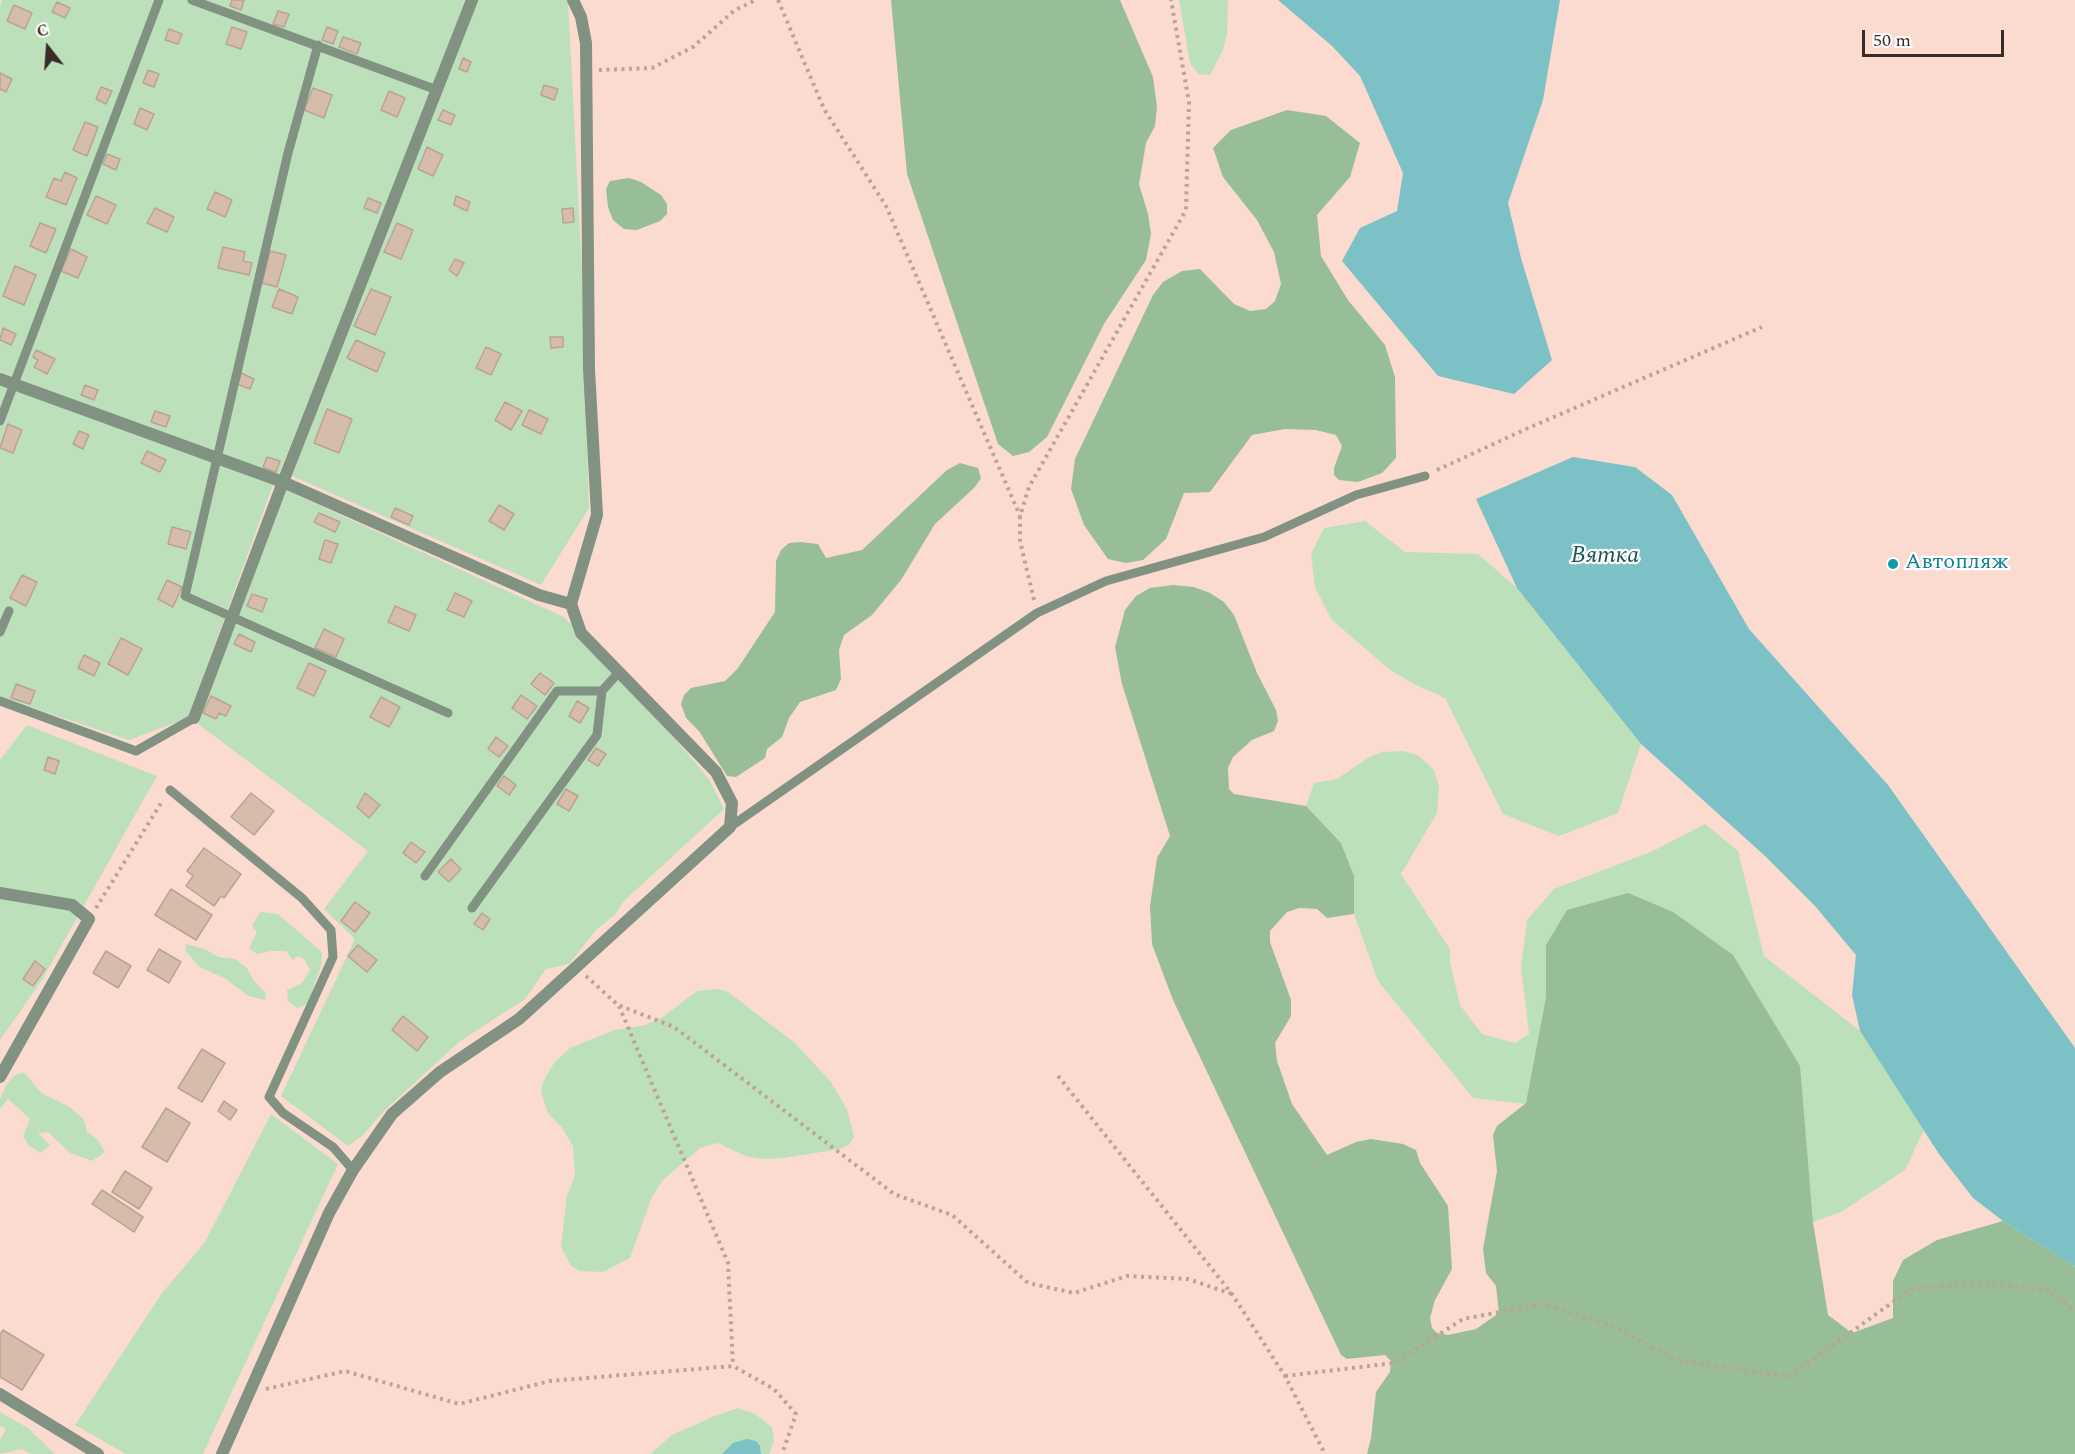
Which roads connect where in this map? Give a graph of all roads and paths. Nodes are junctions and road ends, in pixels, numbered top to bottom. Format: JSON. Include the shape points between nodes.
{"nodes":[{"id":1,"x":159,"y":0,"type":"edge"},
{"id":2,"x":192,"y":0,"type":"edge"},
{"id":3,"x":472,"y":0,"type":"edge"},
{"id":4,"x":573,"y":0,"type":"edge"},
{"id":5,"x":756,"y":0,"type":"edge"},
{"id":6,"x":778,"y":0,"type":"edge"},
{"id":7,"x":1171,"y":0,"type":"edge"},
{"id":8,"x":318,"y":45,"type":"junction"},
{"id":9,"x":587,"y":70,"type":"junction"},
{"id":10,"x":437,"y":90,"type":"junction"},
{"id":11,"x":1762,"y":327,"type":"dead end"},
{"id":12,"x":0,"y":379,"type":"edge"},
{"id":13,"x":14,"y":385,"type":"junction"},
{"id":14,"x":0,"y":421,"type":"edge"},
{"id":15,"x":218,"y":457,"type":"junction"},
{"id":16,"x":1425,"y":476,"type":"joint"},
{"id":17,"x":283,"y":482,"type":"junction"},
{"id":18,"x":1020,"y":516,"type":"junction"},
{"id":19,"x":572,"y":604,"type":"junction"},
{"id":20,"x":9,"y":611,"type":"dead end"},
{"id":21,"x":1037,"y":613,"type":"junction"},
{"id":22,"x":233,"y":617,"type":"junction"},
{"id":23,"x":0,"y":632,"type":"edge"},
{"id":24,"x":619,"y":672,"type":"junction"},
{"id":25,"x":602,"y":691,"type":"junction"},
{"id":26,"x":0,"y":701,"type":"edge"},
{"id":27,"x":448,"y":713,"type":"dead end"},
{"id":28,"x":194,"y":718,"type":"joint"},
{"id":29,"x":170,"y":790,"type":"joint"},
{"id":30,"x":730,"y":828,"type":"junction"},
{"id":31,"x":425,"y":876,"type":"dead end"},
{"id":32,"x":0,"y":893,"type":"edge"},
{"id":33,"x":472,"y":908,"type":"dead end"},
{"id":34,"x":89,"y":919,"type":"junction"},
{"id":35,"x":576,"y":967,"type":"junction"},
{"id":36,"x":618,"y":1005,"type":"junction"},
{"id":37,"x":1058,"y":1076,"type":"dead end"},
{"id":38,"x":0,"y":1077,"type":"edge"},
{"id":39,"x":353,"y":1170,"type":"junction"},
{"id":40,"x":1232,"y":1294,"type":"junction"},
{"id":41,"x":2075,"y":1311,"type":"edge"},
{"id":42,"x":733,"y":1365,"type":"junction"},
{"id":43,"x":1284,"y":1376,"type":"junction"},
{"id":44,"x":248,"y":1393,"type":"junction"},
{"id":45,"x":0,"y":1394,"type":"edge"},
{"id":46,"x":98,"y":1454,"type":"edge"},
{"id":47,"x":222,"y":1454,"type":"edge"},
{"id":48,"x":783,"y":1454,"type":"edge"},
{"id":49,"x":1325,"y":1454,"type":"edge"}],
"edges":[{"from":1,"to":13,"type":"lane"},
{"from":2,"to":8,"type":"lane"},
{"from":3,"to":10,"type":"street"},
{"from":4,"to":9,"type":"street","via":[[583,26]]},
{"from":5,"to":9,"type":"path","via":[[735,10],[693,47],[652,68]]},
{"from":6,"to":18,"type":"path","via":[[824,109],[886,206]]},
{"from":7,"to":18,"type":"path","via":[[1189,102],[1186,210],[1029,486]]},
{"from":8,"to":10,"type":"lane"},
{"from":8,"to":15,"type":"lane","via":[[288,153]]},
{"from":9,"to":19,"type":"street","via":[[589,369],[597,515]]},
{"from":10,"to":17,"type":"street"},
{"from":11,"to":16,"type":"path"},
{"from":12,"to":13,"type":"street"},
{"from":13,"to":14,"type":"lane"},
{"from":13,"to":15,"type":"street"},
{"from":15,"to":17,"type":"street"},
{"from":15,"to":22,"type":"lane","via":[[185,596]]},
{"from":16,"to":21,"type":"lane","via":[[1356,495],[1264,537],[1106,581]]},
{"from":17,"to":19,"type":"street","via":[[539,595]]},
{"from":17,"to":22,"type":"street"},
{"from":18,"to":21,"type":"path","via":[[1020,541]]},
{"from":19,"to":24,"type":"street","via":[[581,633]]},
{"from":20,"to":23,"type":"lane"},
{"from":21,"to":30,"type":"lane"},
{"from":22,"to":27,"type":"lane"},
{"from":22,"to":28,"type":"street"},
{"from":24,"to":25,"type":"lane"},
{"from":24,"to":30,"type":"street","via":[[716,772],[732,803]]},
{"from":25,"to":31,"type":"lane","via":[[557,691]]},
{"from":25,"to":33,"type":"lane","via":[[597,735]]},
{"from":26,"to":28,"type":"lane","via":[[136,751]]},
{"from":29,"to":34,"type":"path"},
{"from":29,"to":39,"type":"lane","via":[[302,898],[331,930],[333,957],[269,1097],[283,1113],[333,1147]]},
{"from":30,"to":35,"type":"street"},
{"from":32,"to":34,"type":"street","via":[[72,905]]},
{"from":34,"to":38,"type":"street"},
{"from":35,"to":36,"type":"path"},
{"from":35,"to":39,"type":"street","via":[[519,1019],[440,1072],[392,1114]]},
{"from":36,"to":40,"type":"path","via":[[674,1027],[894,1194],[952,1215],[1028,1283],[1074,1293],[1127,1276],[1188,1279]]},
{"from":36,"to":42,"type":"path","via":[[728,1263]]},
{"from":37,"to":40,"type":"path"},
{"from":39,"to":44,"type":"street","via":[[329,1213]]},
{"from":40,"to":43,"type":"path"},
{"from":41,"to":43,"type":"path","via":[[2048,1290],[1980,1283],[1911,1289],[1789,1377],[1676,1360],[1615,1327],[1542,1304],[1462,1319],[1394,1363]]},
{"from":42,"to":44,"type":"path","via":[[550,1381],[459,1404],[345,1371]]},
{"from":42,"to":48,"type":"path","via":[[774,1389],[796,1414]]},
{"from":43,"to":49,"type":"path"},
{"from":44,"to":47,"type":"street"},
{"from":45,"to":46,"type":"street"}]}
